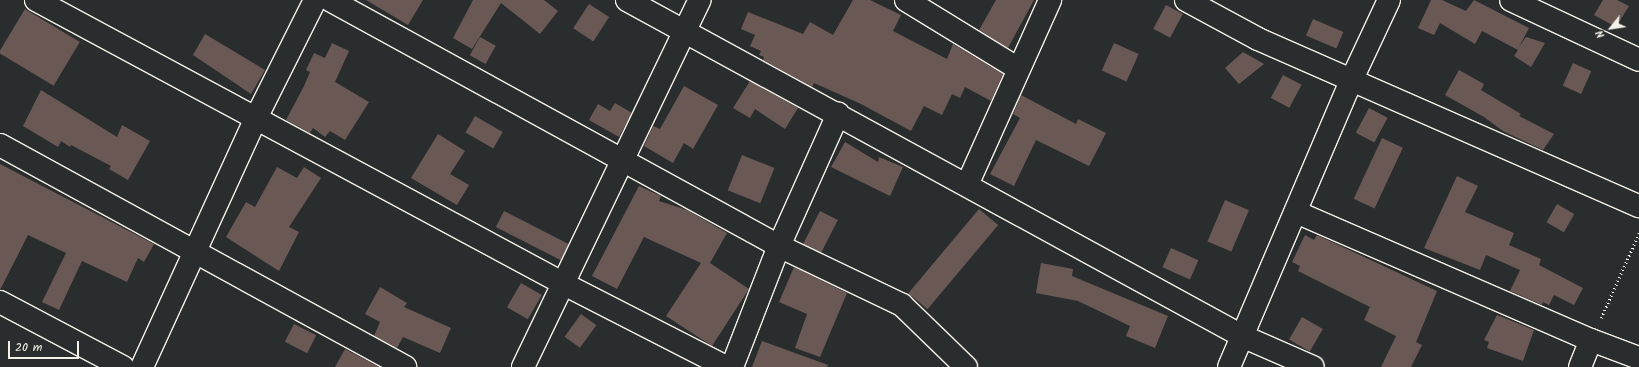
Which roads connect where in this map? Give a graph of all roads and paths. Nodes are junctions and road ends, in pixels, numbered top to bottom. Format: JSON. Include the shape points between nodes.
{"nodes":[{"id":1,"x":36,"y":0,"type":"edge"},
{"id":2,"x":315,"y":0,"type":"edge"},
{"id":3,"x":330,"y":0,"type":"edge"},
{"id":4,"x":627,"y":0,"type":"edge"},
{"id":5,"x":700,"y":0,"type":"edge"},
{"id":6,"x":906,"y":0,"type":"edge"},
{"id":7,"x":1050,"y":0,"type":"edge"},
{"id":8,"x":1186,"y":0,"type":"edge"},
{"id":9,"x":1389,"y":0,"type":"edge"},
{"id":10,"x":1511,"y":0,"type":"edge"},
{"id":11,"x":685,"y":31,"type":"junction"},
{"id":12,"x":1639,"y":60,"type":"edge"},
{"id":13,"x":1017,"y":68,"type":"junction"},
{"id":14,"x":1352,"y":79,"type":"junction"},
{"id":15,"x":838,"y":114,"type":"junction"},
{"id":16,"x":256,"y":118,"type":"junction"},
{"id":17,"x":0,"y":145,"type":"edge"},
{"id":18,"x":623,"y":161,"type":"junction"},
{"id":19,"x":967,"y":185,"type":"junction"},
{"id":20,"x":1639,"y":206,"type":"edge"},
{"id":21,"x":1296,"y":212,"type":"junction"},
{"id":22,"x":1639,"y":233,"type":"edge"},
{"id":23,"x":779,"y":246,"type":"junction"},
{"id":24,"x":194,"y":250,"type":"junction"},
{"id":25,"x":564,"y":284,"type":"junction"},
{"id":26,"x":0,"y":302,"type":"edge"},
{"id":27,"x":1242,"y":336,"type":"junction"},
{"id":28,"x":1591,"y":340,"type":"junction"},
{"id":29,"x":1639,"y":358,"type":"edge"},
{"id":30,"x":123,"y":367,"type":"edge"},
{"id":31,"x":142,"y":367,"type":"edge"},
{"id":32,"x":405,"y":367,"type":"edge"},
{"id":33,"x":524,"y":367,"type":"edge"},
{"id":34,"x":726,"y":367,"type":"edge"},
{"id":35,"x":732,"y":367,"type":"edge"},
{"id":36,"x":966,"y":367,"type":"edge"},
{"id":37,"x":1229,"y":367,"type":"edge"},
{"id":38,"x":1313,"y":367,"type":"edge"},
{"id":39,"x":1580,"y":367,"type":"edge"}],
"edges":[{"from":1,"to":16,"type":"street"},
{"from":2,"to":16,"type":"street"},
{"from":3,"to":18,"type":"street"},
{"from":4,"to":11,"type":"street"},
{"from":5,"to":11,"type":"street"},
{"from":6,"to":13,"type":"street"},
{"from":7,"to":13,"type":"street"},
{"from":8,"to":14,"type":"street","via":[[1258,39]]},
{"from":9,"to":14,"type":"street"},
{"from":10,"to":12,"type":"street"},
{"from":11,"to":15,"type":"street"},
{"from":11,"to":18,"type":"street"},
{"from":13,"to":19,"type":"street"},
{"from":14,"to":20,"type":"street"},
{"from":14,"to":21,"type":"street"},
{"from":15,"to":19,"type":"street"},
{"from":15,"to":23,"type":"street"},
{"from":16,"to":24,"type":"street"},
{"from":16,"to":25,"type":"street"},
{"from":17,"to":24,"type":"street"},
{"from":18,"to":23,"type":"street"},
{"from":18,"to":25,"type":"street"},
{"from":19,"to":27,"type":"street"},
{"from":21,"to":27,"type":"street"},
{"from":21,"to":28,"type":"street"},
{"from":22,"to":28,"type":"path"},
{"from":23,"to":35,"type":"street"},
{"from":23,"to":36,"type":"street","via":[[902,305]]},
{"from":24,"to":31,"type":"street"},
{"from":24,"to":32,"type":"street"},
{"from":25,"to":33,"type":"street"},
{"from":25,"to":34,"type":"street"},
{"from":26,"to":30,"type":"street"},
{"from":27,"to":37,"type":"street"},
{"from":27,"to":38,"type":"street"},
{"from":28,"to":29,"type":"street"},
{"from":28,"to":39,"type":"street"}]}
